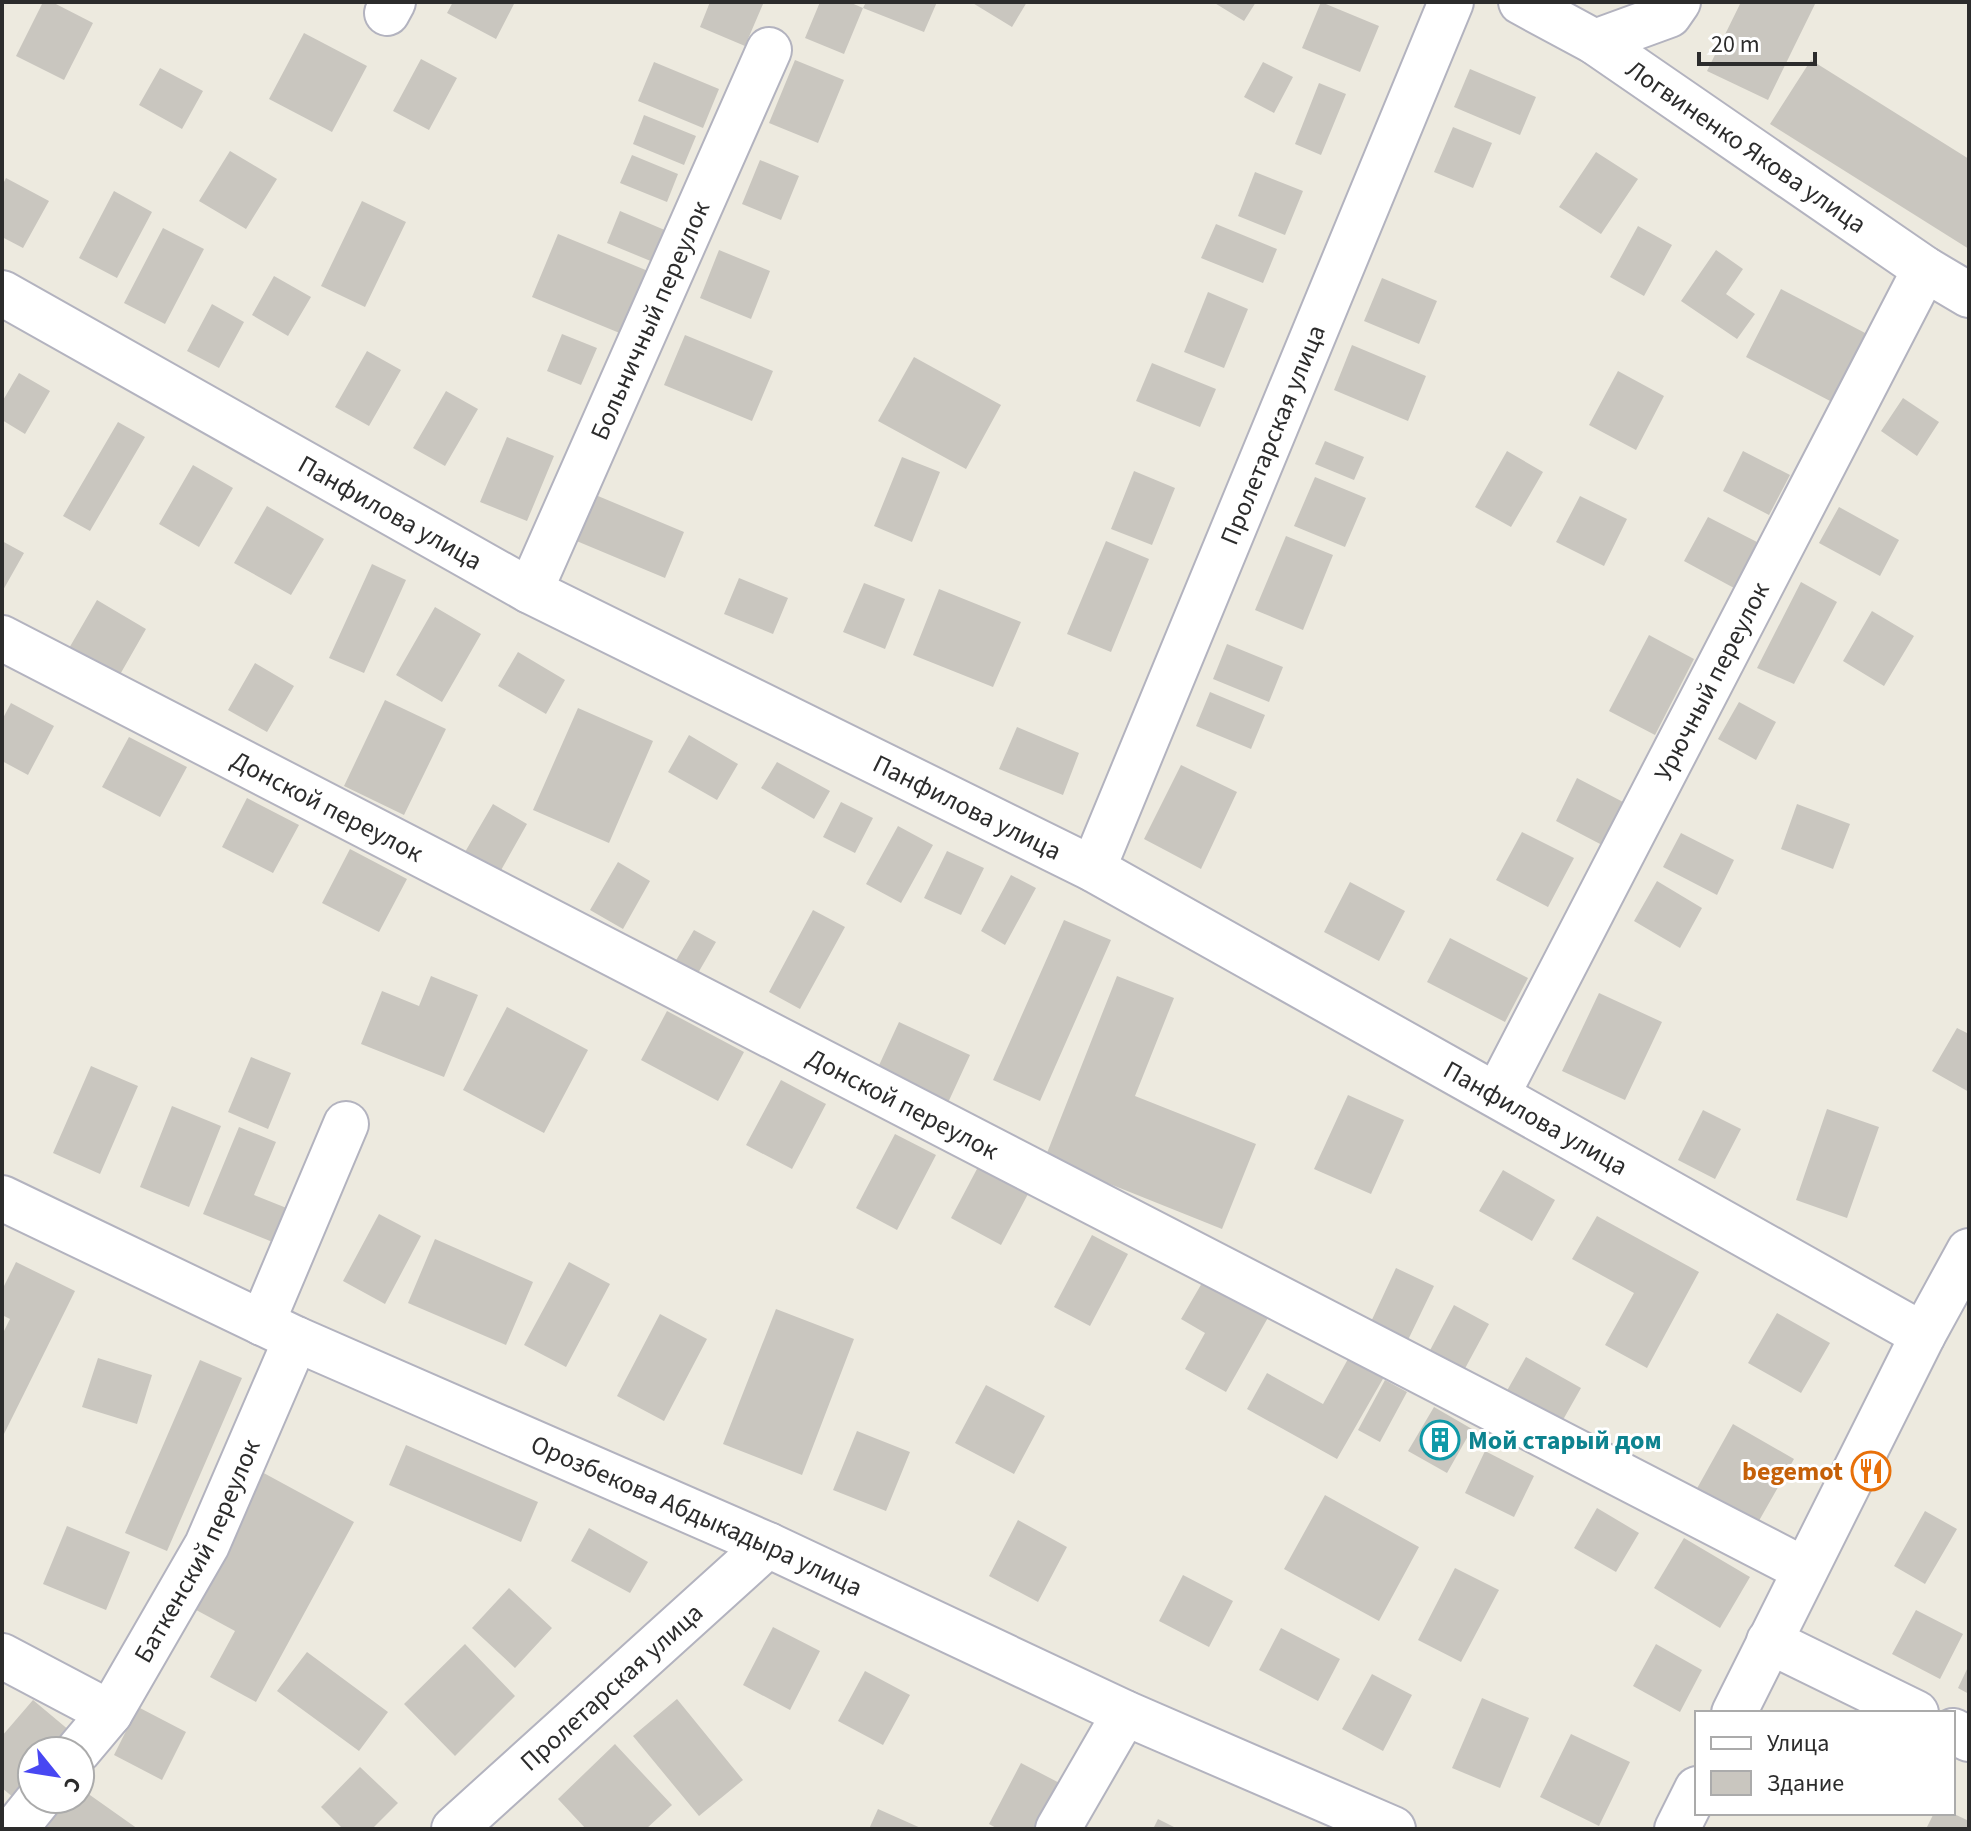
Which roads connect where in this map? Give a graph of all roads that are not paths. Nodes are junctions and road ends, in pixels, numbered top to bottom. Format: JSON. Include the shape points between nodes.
{"nodes":[{"id":1,"x":1451,"y":2,"type":"edge"},
{"id":2,"x":1521,"y":2,"type":"edge"},
{"id":3,"x":1678,"y":2,"type":"edge"},
{"id":4,"x":1595,"y":42,"type":"junction"},
{"id":5,"x":769,"y":50,"type":"dead end"},
{"id":6,"x":1925,"y":269,"type":"junction"},
{"id":7,"x":2,"y":293,"type":"edge"},
{"id":8,"x":1969,"y":295,"type":"edge"},
{"id":9,"x":530,"y":591,"type":"junction"},
{"id":10,"x":2,"y":638,"type":"edge"},
{"id":11,"x":1093,"y":869,"type":"junction"},
{"id":12,"x":1497,"y":1095,"type":"junction"},
{"id":13,"x":346,"y":1124,"type":"dead end"},
{"id":14,"x":2,"y":1198,"type":"edge"},
{"id":15,"x":1965,"y":1268,"type":"edge"},
{"id":16,"x":279,"y":1331,"type":"junction"},
{"id":17,"x":1923,"y":1335,"type":"junction"},
{"id":18,"x":768,"y":1545,"type":"junction"},
{"id":19,"x":1805,"y":1570,"type":"junction"},
{"id":20,"x":1769,"y":1641,"type":"junction"},
{"id":21,"x":2,"y":1656,"type":"edge"},
{"id":22,"x":1735,"y":1711,"type":"edge"},
{"id":23,"x":1912,"y":1711,"type":"edge"},
{"id":24,"x":110,"y":1713,"type":"junction"},
{"id":25,"x":1125,"y":1713,"type":"junction"},
{"id":26,"x":91,"y":1735,"type":"edge"},
{"id":27,"x":1695,"y":1793,"type":"edge"},
{"id":28,"x":454,"y":1829,"type":"edge"},
{"id":29,"x":1058,"y":1829,"type":"edge"},
{"id":30,"x":1393,"y":1829,"type":"edge"},
{"id":31,"x":1677,"y":1829,"type":"edge"}],
"edges":[{"from":1,"to":11,"type":"street","name":"Пролетарская улица"},
{"from":2,"to":4,"type":"street","name":"Логвиненко Якова улица"},
{"from":3,"to":4,"type":"street","via":[[1669,15]]},
{"from":4,"to":6,"type":"street","name":"Логвиненко Якова улица"},
{"from":5,"to":9,"type":"street","name":"Больничный переулок"},
{"from":6,"to":8,"type":"street","name":"Логвиненко Якова улица"},
{"from":6,"to":12,"type":"street","name":"Урючный переулок"},
{"from":7,"to":9,"type":"street","name":"Панфилова улица"},
{"from":9,"to":11,"type":"street","name":"Панфилова улица"},
{"from":10,"to":19,"type":"street","name":"Донской переулок"},
{"from":11,"to":12,"type":"street","name":"Панфилова улица"},
{"from":12,"to":17,"type":"street","name":"Панфилова улица"},
{"from":13,"to":16,"type":"street","name":"Баткенский переулок"},
{"from":14,"to":16,"type":"street","name":"Орозбекова Абдыкадыра улица"},
{"from":15,"to":17,"type":"street"},
{"from":16,"to":18,"type":"street","name":"Орозбекова Абдыкадыра улица"},
{"from":16,"to":24,"type":"street","name":"Баткенский переулок","via":[[207,1545]]},
{"from":17,"to":19,"type":"street"},
{"from":18,"to":25,"type":"street","name":"Орозбекова Абдыкадыра улица"},
{"from":18,"to":28,"type":"street","name":"Пролетарская улица"},
{"from":19,"to":20,"type":"street"},
{"from":20,"to":22,"type":"street"},
{"from":20,"to":23,"type":"street"},
{"from":21,"to":24,"type":"street"},
{"from":24,"to":26,"type":"street","name":"Баткенский переулок"},
{"from":25,"to":29,"type":"street"},
{"from":25,"to":30,"type":"street","name":"Орозбекова Абдыкадыра улица"},
{"from":27,"to":31,"type":"street"}]}
